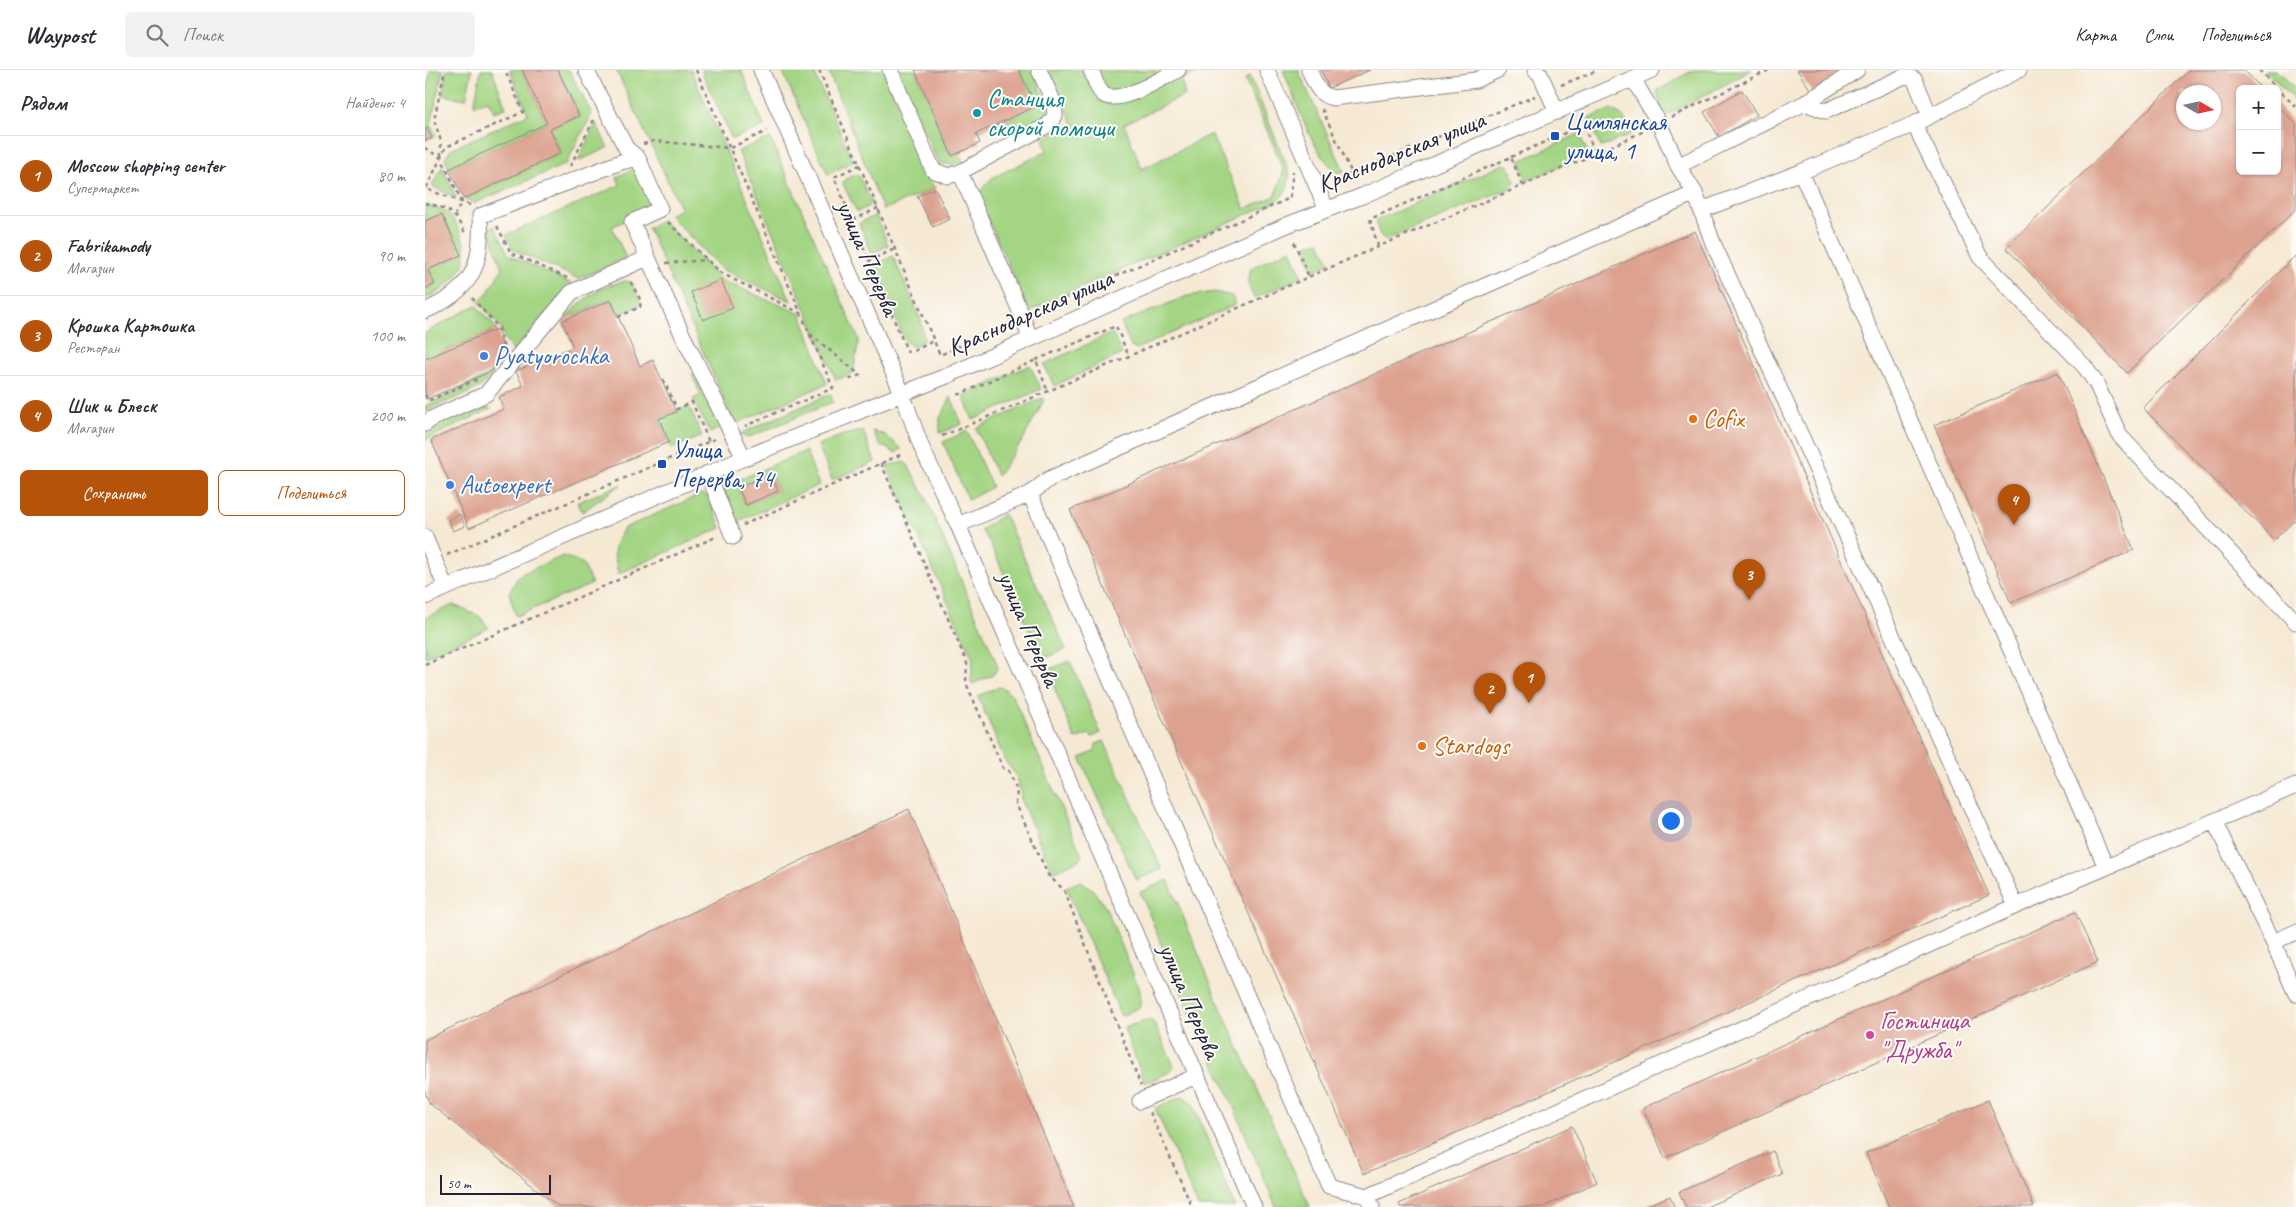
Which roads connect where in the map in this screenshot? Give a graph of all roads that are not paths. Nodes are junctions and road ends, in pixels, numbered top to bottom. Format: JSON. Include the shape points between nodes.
{"nodes":[{"id":1,"x":586,"y":70,"type":"edge"},
{"id":2,"x":761,"y":70,"type":"edge"},
{"id":3,"x":890,"y":70,"type":"edge"},
{"id":4,"x":1039,"y":70,"type":"edge"},
{"id":5,"x":1091,"y":70,"type":"edge"},
{"id":6,"x":1178,"y":70,"type":"edge"},
{"id":7,"x":1267,"y":70,"type":"edge"},
{"id":8,"x":1309,"y":70,"type":"edge"},
{"id":9,"x":1498,"y":70,"type":"edge"},
{"id":10,"x":1535,"y":70,"type":"edge"},
{"id":11,"x":1652,"y":70,"type":"edge"},
{"id":12,"x":1857,"y":70,"type":"edge"},
{"id":13,"x":2019,"y":70,"type":"edge"},
{"id":14,"x":1633,"y":79,"type":"junction"},
{"id":15,"x":1805,"y":103,"type":"junction"},
{"id":16,"x":1557,"y":112,"type":"junction"},
{"id":17,"x":1930,"y":116,"type":"junction"},
{"id":18,"x":1914,"y":124,"type":"junction"},
{"id":19,"x":638,"y":158,"type":"junction"},
{"id":20,"x":1678,"y":166,"type":"junction"},
{"id":21,"x":960,"y":172,"type":"junction"},
{"id":22,"x":1801,"y":172,"type":"junction"},
{"id":23,"x":1695,"y":194,"type":"junction"},
{"id":24,"x":1326,"y":208,"type":"junction"},
{"id":25,"x":1702,"y":210,"type":"junction"},
{"id":26,"x":647,"y":258,"type":"junction"},
{"id":27,"x":425,"y":311,"type":"edge"},
{"id":28,"x":1030,"y":339,"type":"junction"},
{"id":29,"x":902,"y":392,"type":"junction"},
{"id":30,"x":425,"y":424,"type":"edge"},
{"id":31,"x":744,"y":458,"type":"junction"},
{"id":32,"x":708,"y":473,"type":"junction"},
{"id":33,"x":1030,"y":494,"type":"junction"},
{"id":34,"x":959,"y":524,"type":"junction"},
{"id":35,"x":732,"y":534,"type":"road end"},
{"id":36,"x":425,"y":537,"type":"edge"},
{"id":37,"x":446,"y":588,"type":"junction"},
{"id":38,"x":425,"y":597,"type":"edge"},
{"id":39,"x":2296,"y":622,"type":"edge"},
{"id":40,"x":2296,"y":786,"type":"edge"},
{"id":41,"x":2214,"y":821,"type":"junction"},
{"id":42,"x":2106,"y":867,"type":"junction"},
{"id":43,"x":2016,"y":906,"type":"junction"},
{"id":44,"x":2296,"y":932,"type":"edge"},
{"id":45,"x":2273,"y":942,"type":"junction"},
{"id":46,"x":2296,"y":994,"type":"edge"},
{"id":47,"x":1196,"y":1076,"type":"junction"},
{"id":48,"x":1143,"y":1100,"type":"road end"},
{"id":49,"x":1369,"y":1201,"type":"edge"},
{"id":50,"x":1254,"y":1207,"type":"edge"}],
"edges":[{"from":1,"to":19,"type":"street","via":[[626,148]]},
{"from":2,"to":29,"type":"street","name":"улица Перерва"},
{"from":3,"to":21,"type":"street","via":[[933,170],[949,176]]},
{"from":4,"to":21,"type":"street","via":[[1054,103],[1055,116],[1048,125]]},
{"from":5,"to":6,"type":"street","via":[[1099,89],[1104,95],[1113,97],[1125,96]]},
{"from":7,"to":24,"type":"street"},
{"from":8,"to":9,"type":"street","via":[[1320,92],[1333,98],[1476,80]]},
{"from":10,"to":16,"type":"street","via":[[1540,74]]},
{"from":11,"to":14,"type":"street","name":"Краснодарская улица"},
{"from":12,"to":15,"type":"street"},
{"from":13,"to":17,"type":"street"},
{"from":14,"to":16,"type":"street","name":"Краснодарская улица"},
{"from":14,"to":20,"type":"street","via":[[1659,123]]},
{"from":15,"to":17,"type":"street","via":[[1826,111],[1907,75],[1915,80]]},
{"from":15,"to":20,"type":"street"},
{"from":16,"to":24,"type":"street","name":"Краснодарская улица","via":[[1362,196]]},
{"from":17,"to":18,"type":"street"},
{"from":18,"to":22,"type":"street"},
{"from":18,"to":39,"type":"street","via":[[1980,257],[2085,367],[2097,383],[2120,436]]},
{"from":19,"to":26,"type":"street","via":[[660,209],[632,222]]},
{"from":19,"to":27,"type":"street","via":[[477,212],[481,250],[473,271],[463,287],[449,299]]},
{"from":20,"to":23,"type":"street"},
{"from":21,"to":28,"type":"street"},
{"from":22,"to":25,"type":"street"},
{"from":22,"to":42,"type":"street"},
{"from":23,"to":25,"type":"street"},
{"from":23,"to":33,"type":"street","via":[[1049,479]]},
{"from":24,"to":28,"type":"street","name":"Краснодарская улица"},
{"from":25,"to":43,"type":"street","via":[[1713,243]]},
{"from":26,"to":30,"type":"street","via":[[572,292],[486,394]]},
{"from":26,"to":31,"type":"street"},
{"from":28,"to":29,"type":"street","name":"Краснодарская улица"},
{"from":29,"to":31,"type":"street","name":"Краснодарская улица"},
{"from":29,"to":34,"type":"street","name":"улица Перерва","via":[[921,446]]},
{"from":31,"to":32,"type":"street","name":"Краснодарская улица"},
{"from":32,"to":35,"type":"street"},
{"from":32,"to":37,"type":"street","name":"Краснодарская улица"},
{"from":33,"to":34,"type":"street"},
{"from":33,"to":49,"type":"street","via":[[1329,1186]]},
{"from":34,"to":47,"type":"street","name":"улица Перерва"},
{"from":36,"to":37,"type":"street"},
{"from":37,"to":38,"type":"street","name":"Краснодарская улица"},
{"from":40,"to":41,"type":"street"},
{"from":41,"to":42,"type":"street"},
{"from":41,"to":45,"type":"street"},
{"from":42,"to":43,"type":"street"},
{"from":43,"to":49,"type":"street"},
{"from":44,"to":45,"type":"street"},
{"from":45,"to":46,"type":"street"},
{"from":47,"to":48,"type":"street"},
{"from":47,"to":50,"type":"street","name":"улица Перерва"}]}
